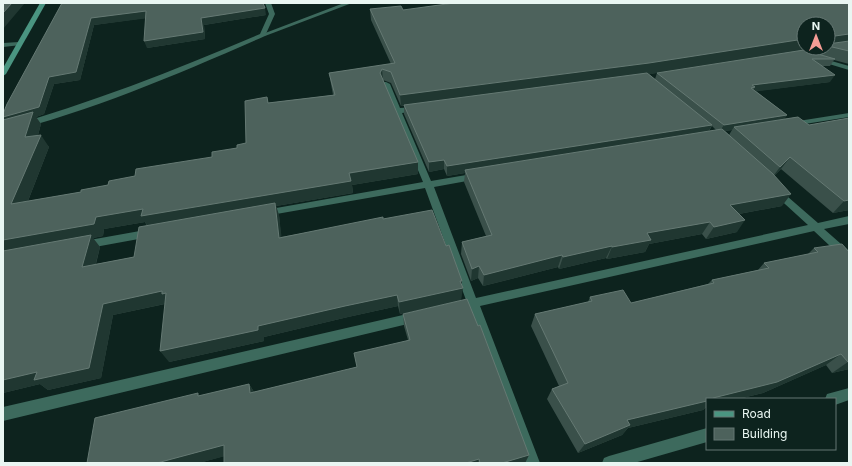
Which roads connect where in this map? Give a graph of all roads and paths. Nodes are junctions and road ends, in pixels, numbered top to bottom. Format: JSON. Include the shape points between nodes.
{"nodes":[{"id":1,"x":43,"y":3,"type":"edge"},
{"id":2,"x":268,"y":3,"type":"edge"},
{"id":3,"x":349,"y":3,"type":"edge"},
{"id":4,"x":263,"y":35,"type":"junction"},
{"id":5,"x":19,"y":44,"type":"junction"},
{"id":6,"x":3,"y":45,"type":"edge"},
{"id":7,"x":849,"y":48,"type":"edge"},
{"id":8,"x":849,"y":68,"type":"edge"},
{"id":9,"x":3,"y":74,"type":"edge"},
{"id":10,"x":386,"y":84,"type":"edge"},
{"id":11,"x":429,"y":107,"type":"edge"},
{"id":12,"x":398,"y":112,"type":"junction"},
{"id":13,"x":849,"y":115,"type":"edge"},
{"id":14,"x":780,"y":126,"type":"edge"},
{"id":15,"x":3,"y":131,"type":"edge"},
{"id":16,"x":490,"y":174,"type":"edge"},
{"id":17,"x":428,"y":184,"type":"junction"},
{"id":18,"x":770,"y":185,"type":"edge"},
{"id":19,"x":255,"y":214,"type":"edge"},
{"id":20,"x":849,"y":220,"type":"edge"},
{"id":21,"x":816,"y":228,"type":"junction"},
{"id":22,"x":160,"y":231,"type":"edge"},
{"id":23,"x":74,"y":246,"type":"edge"},
{"id":24,"x":849,"y":257,"type":"edge"},
{"id":25,"x":473,"y":303,"type":"junction"},
{"id":26,"x":442,"y":310,"type":"edge"},
{"id":27,"x":426,"y":314,"type":"edge"},
{"id":28,"x":849,"y":394,"type":"edge"},
{"id":29,"x":835,"y":398,"type":"edge"},
{"id":30,"x":3,"y":414,"type":"edge"},
{"id":31,"x":706,"y":435,"type":"edge"},
{"id":32,"x":533,"y":463,"type":"edge"},
{"id":33,"x":609,"y":463,"type":"edge"}],
"edges":[{"from":1,"to":5,"type":"street"},
{"from":2,"to":4,"type":"street","via":[[272,14]]},
{"from":3,"to":4,"type":"street"},
{"from":4,"to":15,"type":"street","via":[[190,66],[44,120]]},
{"from":5,"to":6,"type":"street"},
{"from":5,"to":9,"type":"street"},
{"from":7,"to":8,"type":"street","via":[[794,54]]},
{"from":10,"to":12,"type":"street"},
{"from":11,"to":12,"type":"street"},
{"from":12,"to":17,"type":"street"},
{"from":13,"to":14,"type":"street"},
{"from":16,"to":17,"type":"street"},
{"from":17,"to":19,"type":"street"},
{"from":17,"to":25,"type":"street"},
{"from":18,"to":21,"type":"street"},
{"from":20,"to":21,"type":"street"},
{"from":21,"to":24,"type":"street"},
{"from":21,"to":25,"type":"street"},
{"from":22,"to":23,"type":"street"},
{"from":25,"to":26,"type":"street"},
{"from":25,"to":32,"type":"street"},
{"from":27,"to":30,"type":"street"},
{"from":28,"to":29,"type":"street"},
{"from":31,"to":33,"type":"street"}]}
